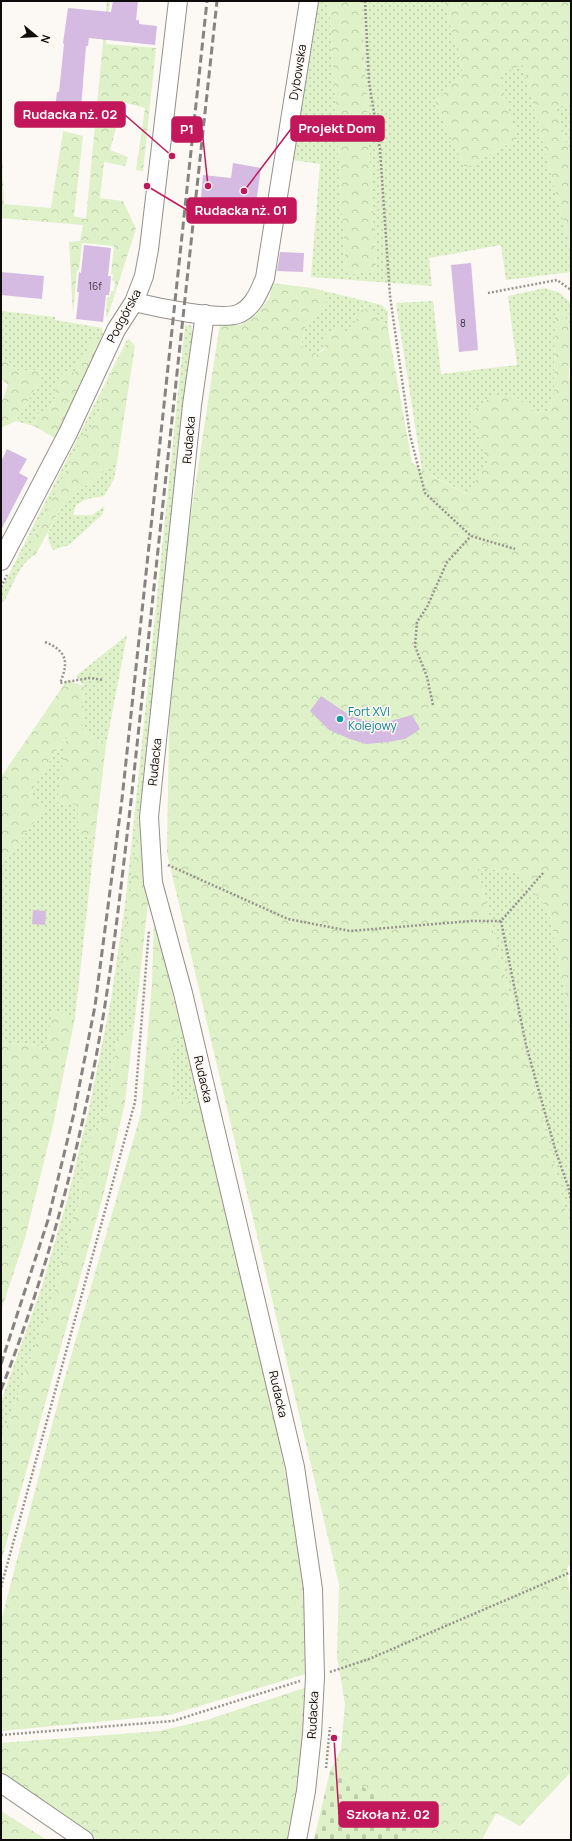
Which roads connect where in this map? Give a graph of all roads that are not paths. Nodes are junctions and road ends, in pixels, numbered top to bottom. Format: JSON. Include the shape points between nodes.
{"nodes":[{"id":1,"x":178,"y":1,"type":"edge"},
{"id":2,"x":310,"y":1,"type":"edge"},
{"id":3,"x":134,"y":302,"type":"junction"},
{"id":4,"x":204,"y":314,"type":"junction"},
{"id":5,"x":4,"y":567,"type":"edge"},
{"id":6,"x":1,"y":1783,"type":"edge"},
{"id":7,"x":84,"y":1840,"type":"edge"},
{"id":8,"x":297,"y":1840,"type":"edge"}],
"edges":[{"from":1,"to":3,"type":"street","name":"Podgórska","via":[[150,249],[144,276]]},
{"from":2,"to":4,"type":"street","name":"Dybowska","via":[[265,278],[259,294],[250,306],[238,314]]},
{"from":3,"to":4,"type":"street","name":"Dybowska"},
{"from":3,"to":5,"type":"street","name":"Podgórska","via":[[116,330]]},
{"from":4,"to":8,"type":"street","name":"Rudacka","via":[[192,405],[149,816],[153,883],[185,1001],[295,1467],[313,1589],[321,1675]]},
{"from":6,"to":7,"type":"street"}]}
